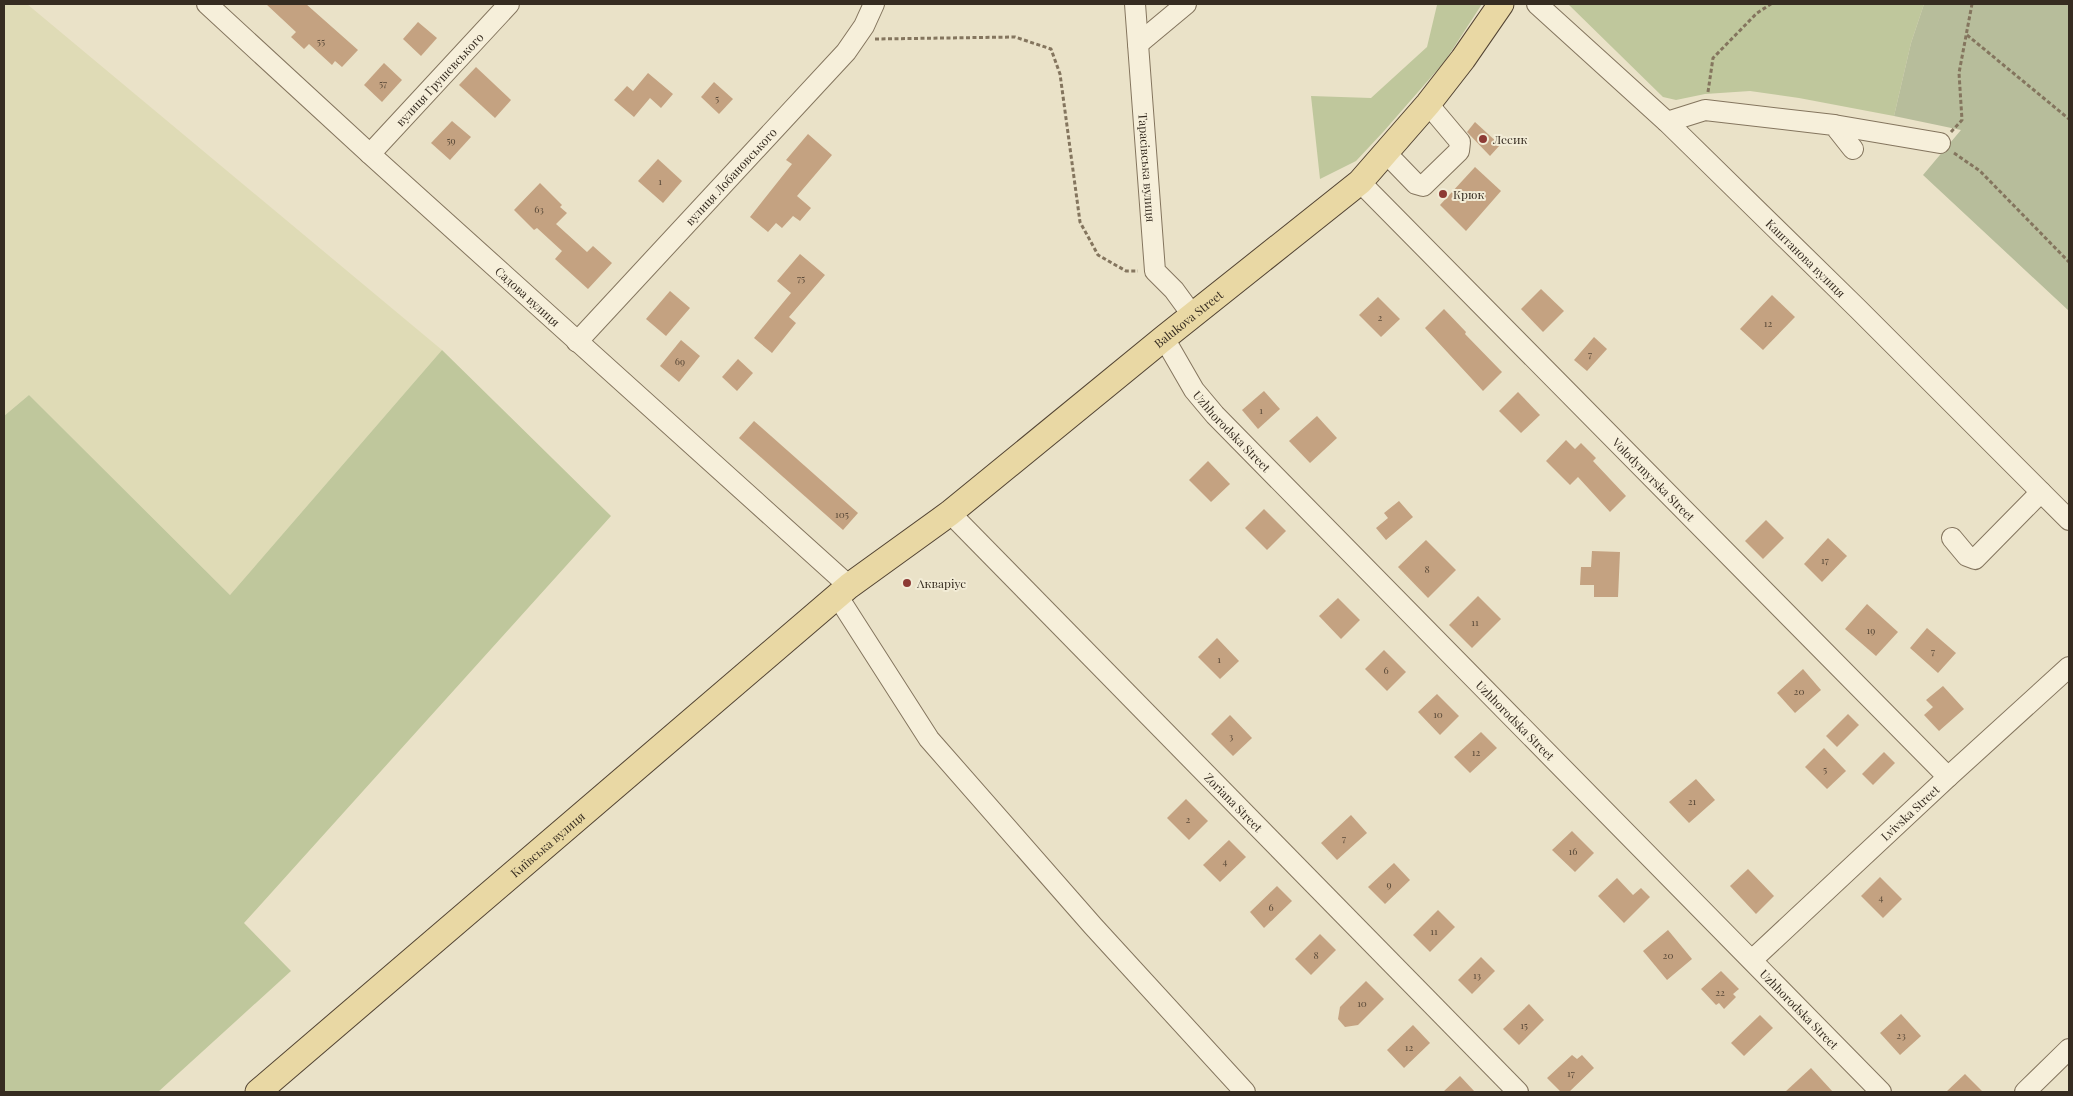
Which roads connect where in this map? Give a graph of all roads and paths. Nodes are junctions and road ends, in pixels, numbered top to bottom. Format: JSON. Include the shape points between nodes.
{"nodes":[{"id":1,"x":207,"y":4,"type":"edge"},
{"id":2,"x":509,"y":4,"type":"edge"},
{"id":3,"x":874,"y":4,"type":"edge"},
{"id":4,"x":1135,"y":4,"type":"edge"},
{"id":5,"x":1186,"y":4,"type":"edge"},
{"id":6,"x":1501,"y":4,"type":"edge"},
{"id":7,"x":1537,"y":4,"type":"edge"},
{"id":8,"x":1771,"y":4,"type":"edge"},
{"id":9,"x":1972,"y":4,"type":"edge"},
{"id":10,"x":1966,"y":34,"type":"junction"},
{"id":11,"x":854,"y":40,"type":"junction"},
{"id":12,"x":1138,"y":44,"type":"junction"},
{"id":13,"x":1428,"y":104,"type":"junction"},
{"id":14,"x":1705,"y":110,"type":"junction"},
{"id":15,"x":2069,"y":119,"type":"edge"},
{"id":16,"x":1667,"y":122,"type":"junction"},
{"id":17,"x":1834,"y":126,"type":"junction"},
{"id":18,"x":1940,"y":144,"type":"junction"},
{"id":19,"x":1853,"y":149,"type":"dead end"},
{"id":20,"x":1386,"y":153,"type":"junction"},
{"id":21,"x":370,"y":154,"type":"junction"},
{"id":22,"x":1360,"y":182,"type":"junction"},
{"id":23,"x":2069,"y":262,"type":"edge"},
{"id":24,"x":1155,"y":271,"type":"junction"},
{"id":25,"x":1193,"y":316,"type":"junction"},
{"id":26,"x":1164,"y":338,"type":"junction"},
{"id":27,"x":577,"y":342,"type":"junction"},
{"id":28,"x":2041,"y":492,"type":"junction"},
{"id":29,"x":950,"y":512,"type":"junction"},
{"id":30,"x":2069,"y":520,"type":"edge"},
{"id":31,"x":1952,"y":538,"type":"dead end"},
{"id":32,"x":843,"y":592,"type":"junction"},
{"id":33,"x":2069,"y":667,"type":"edge"},
{"id":34,"x":1948,"y":777,"type":"junction"},
{"id":35,"x":1752,"y":960,"type":"junction"},
{"id":36,"x":2069,"y":1050,"type":"edge"},
{"id":37,"x":258,"y":1092,"type":"edge"},
{"id":38,"x":1245,"y":1092,"type":"edge"},
{"id":39,"x":1518,"y":1092,"type":"edge"},
{"id":40,"x":1881,"y":1092,"type":"edge"},
{"id":41,"x":2025,"y":1092,"type":"edge"}],
"edges":[{"from":1,"to":21,"type":"street","name":"Садова вулиця"},
{"from":2,"to":21,"type":"street","name":"вулиця Грушевського"},
{"from":3,"to":11,"type":"street","name":"вулиця Лобановського"},
{"from":4,"to":12,"type":"street","name":"Тарасівська вулиця"},
{"from":5,"to":12,"type":"street"},
{"from":6,"to":13,"type":"main road","name":"Balukova Street"},
{"from":7,"to":16,"type":"street","name":"Каштанова вулиця"},
{"from":8,"to":14,"type":"path","via":[[1757,13],[1713,58]]},
{"from":9,"to":10,"type":"path"},
{"from":10,"to":15,"type":"path"},
{"from":10,"to":18,"type":"path","via":[[1959,73],[1962,120]]},
{"from":11,"to":24,"type":"path","via":[[1015,36],[1051,49],[1060,74],[1080,222],[1098,254],[1126,271]]},
{"from":11,"to":27,"type":"street","name":"вулиця Лобановського"},
{"from":12,"to":24,"type":"street","name":"Тарасівська вулиця"},
{"from":13,"to":20,"type":"main road","name":"Balukova Street"},
{"from":13,"to":20,"type":"street","via":[[1460,142],[1459,151],[1423,186],[1416,184]]},
{"from":14,"to":16,"type":"street"},
{"from":14,"to":17,"type":"street"},
{"from":16,"to":28,"type":"street","name":"Каштанова вулиця"},
{"from":17,"to":18,"type":"street"},
{"from":17,"to":19,"type":"street"},
{"from":18,"to":23,"type":"path","via":[[1980,171]]},
{"from":20,"to":22,"type":"main road","name":"Balukova Street"},
{"from":21,"to":27,"type":"street","name":"Садова вулиця"},
{"from":22,"to":25,"type":"main road","name":"Balukova Street"},
{"from":22,"to":34,"type":"street","name":"Volodymyrska Street"},
{"from":24,"to":25,"type":"street"},
{"from":25,"to":26,"type":"main road","name":"Balukova Street"},
{"from":26,"to":29,"type":"main road","name":"Balukova Street"},
{"from":26,"to":35,"type":"street","name":"Uzhhorodska Street","via":[[1194,390],[1215,415]]},
{"from":27,"to":32,"type":"street","name":"Садова вулиця"},
{"from":28,"to":30,"type":"street","name":"Каштанова вулиця"},
{"from":28,"to":31,"type":"street","via":[[1975,559],[1968,556]]},
{"from":29,"to":32,"type":"main road","name":"Balukova Street"},
{"from":29,"to":39,"type":"street","name":"Zoriana Street"},
{"from":32,"to":37,"type":"main road","name":"Київська вулиця"},
{"from":32,"to":38,"type":"street","name":"Садова вулиця","via":[[929,739]]},
{"from":33,"to":34,"type":"street","name":"Lvivska Street"},
{"from":34,"to":35,"type":"street","name":"Lvivska Street"},
{"from":35,"to":40,"type":"street","name":"Uzhhorodska Street"},
{"from":36,"to":41,"type":"street"}]}
